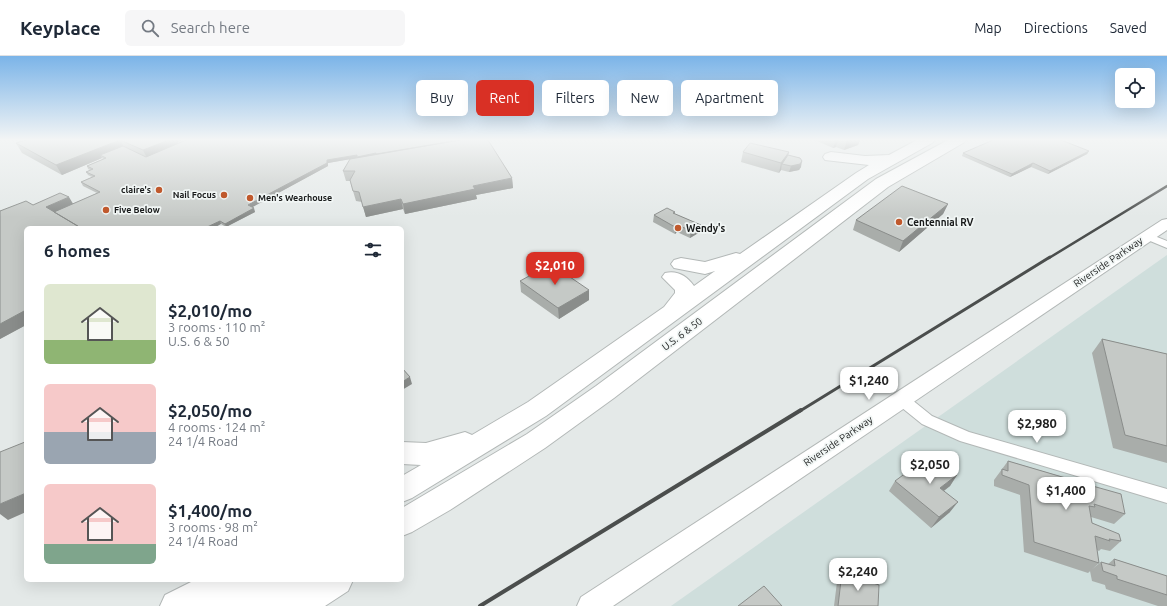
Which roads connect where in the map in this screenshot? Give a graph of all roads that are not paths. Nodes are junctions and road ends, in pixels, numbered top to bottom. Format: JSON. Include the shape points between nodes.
{"nodes":[{"id":1,"x":880,"y":166,"type":"edge"},
{"id":2,"x":913,"y":166,"type":"edge"},
{"id":3,"x":1167,"y":223,"type":"edge"},
{"id":4,"x":1147,"y":236,"type":"junction"},
{"id":5,"x":1167,"y":246,"type":"edge"},
{"id":6,"x":758,"y":251,"type":"junction"},
{"id":7,"x":667,"y":316,"type":"junction"},
{"id":8,"x":901,"y":399,"type":"junction"},
{"id":9,"x":536,"y":441,"type":"junction"},
{"id":10,"x":477,"y":446,"type":"junction"},
{"id":11,"x":404,"y":453,"type":"edge"},
{"id":12,"x":404,"y":493,"type":"edge"},
{"id":13,"x":1167,"y":496,"type":"edge"},
{"id":14,"x":404,"y":522,"type":"edge"},
{"id":15,"x":404,"y":536,"type":"edge"},
{"id":16,"x":223,"y":582,"type":"edge"},
{"id":17,"x":265,"y":582,"type":"edge"},
{"id":18,"x":293,"y":582,"type":"edge"},
{"id":19,"x":334,"y":582,"type":"edge"},
{"id":20,"x":176,"y":606,"type":"edge"},
{"id":21,"x":220,"y":606,"type":"edge"},
{"id":22,"x":248,"y":606,"type":"edge"},
{"id":23,"x":297,"y":606,"type":"edge"},
{"id":24,"x":590,"y":606,"type":"edge"}],
"edges":[{"from":1,"to":6,"type":"highway","via":[[862,176]]},
{"from":2,"to":9,"type":"highway","name":"U.S. 6 & 50","via":[[882,183]]},
{"from":3,"to":4,"type":"main road","name":"Riverside Parkway"},
{"from":4,"to":5,"type":"street"},
{"from":4,"to":8,"type":"main road","name":"Riverside Parkway"},
{"from":6,"to":7,"type":"highway"},
{"from":6,"to":7,"type":"highway","via":[[704,268],[676,270],[685,288],[685,294]]},
{"from":7,"to":10,"type":"highway","via":[[543,405]]},
{"from":8,"to":13,"type":"street","via":[[927,420],[965,437]]},
{"from":8,"to":24,"type":"main road","name":"Riverside Parkway"},
{"from":9,"to":14,"type":"highway","name":"U.S. 6 & 50"},
{"from":9,"to":15,"type":"highway"},
{"from":10,"to":11,"type":"highway","via":[[466,443],[443,451]]},
{"from":10,"to":12,"type":"highway"},
{"from":16,"to":20,"type":"highway"},
{"from":17,"to":21,"type":"highway"},
{"from":18,"to":22,"type":"highway"},
{"from":19,"to":23,"type":"highway"}]}
